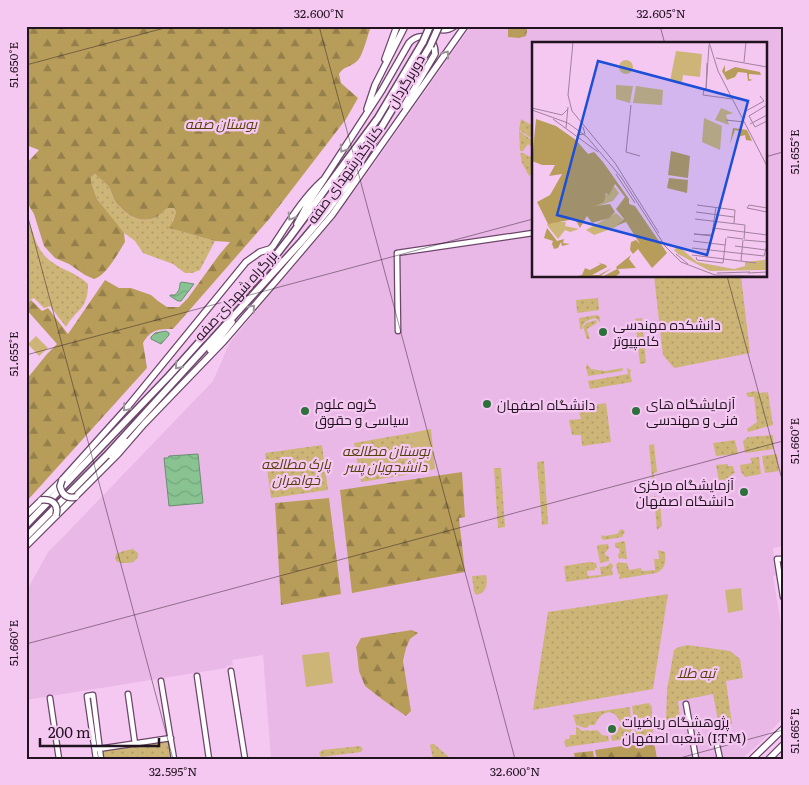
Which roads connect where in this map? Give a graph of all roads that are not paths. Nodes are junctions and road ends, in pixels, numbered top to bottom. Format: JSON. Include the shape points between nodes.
{"nodes":[{"id":1,"x":398,"y":26,"type":"edge"},
{"id":2,"x":405,"y":26,"type":"edge"},
{"id":3,"x":430,"y":26,"type":"edge"},
{"id":4,"x":439,"y":26,"type":"edge"},
{"id":5,"x":454,"y":26,"type":"edge"},
{"id":6,"x":465,"y":26,"type":"edge"},
{"id":7,"x":375,"y":85,"type":"junction"},
{"id":8,"x":364,"y":118,"type":"junction"},
{"id":9,"x":380,"y":146,"type":"junction"},
{"id":10,"x":323,"y":180,"type":"junction"},
{"id":11,"x":532,"y":233,"type":"edge"},
{"id":12,"x":290,"y":237,"type":"junction"},
{"id":13,"x":254,"y":294,"type":"junction"},
{"id":14,"x":398,"y":331,"type":"dead end"},
{"id":15,"x":193,"y":372,"type":"junction"},
{"id":16,"x":86,"y":476,"type":"junction"},
{"id":17,"x":62,"y":480,"type":"junction"},
{"id":18,"x":76,"y":497,"type":"junction"},
{"id":19,"x":41,"y":500,"type":"junction"},
{"id":20,"x":26,"y":515,"type":"edge"},
{"id":21,"x":56,"y":515,"type":"junction"},
{"id":22,"x":26,"y":525,"type":"edge"},
{"id":23,"x":26,"y":537,"type":"edge"},
{"id":24,"x":26,"y":546,"type":"edge"},
{"id":25,"x":780,"y":559,"type":"edge"},
{"id":26,"x":783,"y":596,"type":"edge"},
{"id":27,"x":231,"y":671,"type":"dead end"},
{"id":28,"x":197,"y":676,"type":"dead end"},
{"id":29,"x":161,"y":681,"type":"dead end"},
{"id":30,"x":128,"y":694,"type":"dead end"},
{"id":31,"x":50,"y":698,"type":"dead end"},
{"id":32,"x":686,"y":704,"type":"dead end"},
{"id":33,"x":783,"y":729,"type":"edge"},
{"id":34,"x":715,"y":736,"type":"dead end"},
{"id":35,"x":171,"y":738,"type":"junction"},
{"id":36,"x":135,"y":744,"type":"junction"},
{"id":37,"x":783,"y":745,"type":"edge"},
{"id":38,"x":97,"y":749,"type":"junction"},
{"id":39,"x":59,"y":759,"type":"edge"},
{"id":40,"x":96,"y":759,"type":"edge"},
{"id":41,"x":101,"y":759,"type":"edge"},
{"id":42,"x":174,"y":759,"type":"edge"},
{"id":43,"x":209,"y":759,"type":"edge"},
{"id":44,"x":245,"y":759,"type":"edge"},
{"id":45,"x":696,"y":759,"type":"edge"},
{"id":46,"x":720,"y":759,"type":"edge"},
{"id":47,"x":752,"y":759,"type":"edge"},
{"id":48,"x":768,"y":759,"type":"edge"}],
"edges":[{"from":1,"to":7,"type":"main road"},
{"from":2,"to":7,"type":"main road"},
{"from":3,"to":5,"type":"main road","via":[[442,30]]},
{"from":3,"to":12,"type":"highway","name":"بزرگراه شهدای صفه","bridge":true,"via":[[378,118]]},
{"from":4,"to":13,"type":"highway","name":"بزرگراه شهدای صفه","bridge":true,"via":[[348,183]]},
{"from":9,"to":6,"type":"main road","name":"کنارگذرشهدای صفه","one_way":true},
{"from":7,"to":8,"type":"main road"},
{"from":8,"to":9,"type":"main road","name":"دوربرگردان","via":[[409,43],[414,38],[428,38],[435,47],[434,57]]},
{"from":8,"to":10,"type":"main road","one_way":true},
{"from":15,"to":9,"type":"main road","name":"کنارگذرشهدای صفه","one_way":true,"via":[[224,341],[332,215]]},
{"from":10,"to":12,"type":"main road"},
{"from":10,"to":17,"type":"main road","one_way":true,"via":[[300,204],[273,246],[246,262],[125,410]]},
{"from":11,"to":14,"type":"street","via":[[397,253]]},
{"from":12,"to":22,"type":"highway","name":"بزرگراه شهدای صفه","one_way":true,"via":[[169,376]]},
{"from":13,"to":15,"type":"main road"},
{"from":13,"to":16,"type":"highway","name":"بزرگراه شهدای صفه"},
{"from":15,"to":16,"type":"main road"},
{"from":15,"to":18,"type":"main road","name":"کنارگذرشهدای صفه"},
{"from":16,"to":23,"type":"highway","name":"بزرگراه شهدای صفه"},
{"from":17,"to":18,"type":"main road","bridge":true,"via":[[63,494]]},
{"from":17,"to":19,"type":"main road"},
{"from":18,"to":21,"type":"main road","name":"کنارگذرشهدای صفه"},
{"from":19,"to":20,"type":"main road"},
{"from":19,"to":21,"type":"main road","bridge":true,"via":[[54,503]]},
{"from":21,"to":24,"type":"main road","name":"کنارگذرشهدای صفه"},
{"from":25,"to":26,"type":"street"},
{"from":27,"to":44,"type":"street"},
{"from":28,"to":43,"type":"street"},
{"from":29,"to":35,"type":"street"},
{"from":30,"to":36,"type":"street"},
{"from":31,"to":39,"type":"street"},
{"from":32,"to":45,"type":"street"},
{"from":33,"to":47,"type":"main road"},
{"from":34,"to":46,"type":"street"},
{"from":35,"to":36,"type":"street"},
{"from":35,"to":42,"type":"street"},
{"from":36,"to":38,"type":"street"},
{"from":37,"to":48,"type":"main road"},
{"from":38,"to":38,"type":"street","via":[[93,695],[87,696]]},
{"from":38,"to":40,"type":"street"},
{"from":38,"to":41,"type":"street"}]}
